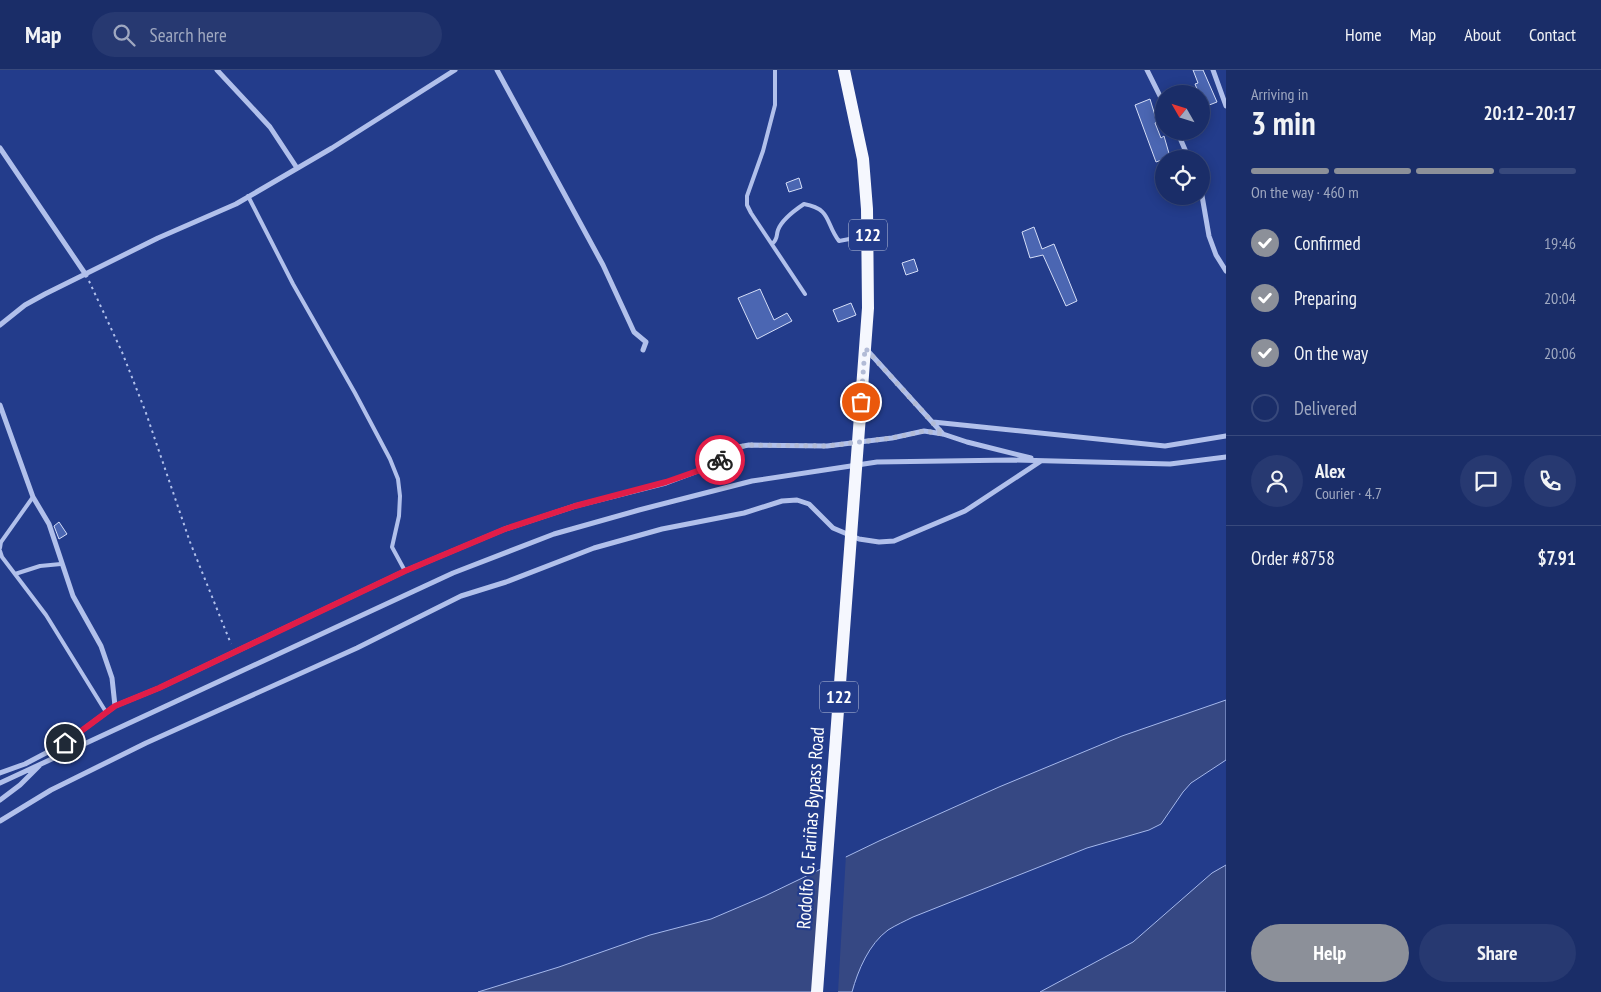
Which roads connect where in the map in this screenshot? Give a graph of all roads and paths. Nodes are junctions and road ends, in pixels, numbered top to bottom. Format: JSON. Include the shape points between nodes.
{"nodes":[{"id":1,"x":217,"y":70,"type":"edge"},
{"id":2,"x":455,"y":70,"type":"edge"},
{"id":3,"x":497,"y":70,"type":"edge"},
{"id":4,"x":776,"y":70,"type":"edge"},
{"id":5,"x":844,"y":70,"type":"edge"},
{"id":6,"x":1147,"y":70,"type":"edge"},
{"id":7,"x":1214,"y":70,"type":"edge"},
{"id":8,"x":1155,"y":86,"type":"edge"},
{"id":9,"x":1226,"y":106,"type":"edge"},
{"id":10,"x":0,"y":148,"type":"edge"},
{"id":11,"x":297,"y":168,"type":"junction"},
{"id":12,"x":248,"y":196,"type":"junction"},
{"id":13,"x":1204,"y":205,"type":"edge"},
{"id":14,"x":868,"y":236,"type":"junction"},
{"id":15,"x":772,"y":244,"type":"junction"},
{"id":16,"x":1226,"y":271,"type":"edge"},
{"id":17,"x":86,"y":274,"type":"junction"},
{"id":18,"x":805,"y":294,"type":"dead end"},
{"id":19,"x":0,"y":325,"type":"edge"},
{"id":20,"x":865,"y":348,"type":"junction"},
{"id":21,"x":644,"y":350,"type":"dead end"},
{"id":22,"x":0,"y":405,"type":"edge"},
{"id":23,"x":933,"y":422,"type":"junction"},
{"id":24,"x":943,"y":434,"type":"junction"},
{"id":25,"x":1226,"y":436,"type":"edge"},
{"id":26,"x":1226,"y":457,"type":"edge"},
{"id":27,"x":1042,"y":461,"type":"junction"},
{"id":28,"x":33,"y":497,"type":"junction"},
{"id":29,"x":0,"y":550,"type":"edge"},
{"id":30,"x":61,"y":564,"type":"junction"},
{"id":31,"x":405,"y":571,"type":"junction"},
{"id":32,"x":15,"y":574,"type":"junction"},
{"id":33,"x":234,"y":652,"type":"junction"},
{"id":34,"x":115,"y":706,"type":"junction"},
{"id":35,"x":106,"y":712,"type":"junction"},
{"id":36,"x":47,"y":754,"type":"junction"},
{"id":37,"x":41,"y":764,"type":"junction"},
{"id":38,"x":0,"y":773,"type":"edge"},
{"id":39,"x":0,"y":784,"type":"edge"},
{"id":40,"x":0,"y":800,"type":"edge"},
{"id":41,"x":0,"y":822,"type":"edge"},
{"id":42,"x":816,"y":992,"type":"edge"}],
"edges":[{"from":1,"to":11,"type":"street","via":[[270,127]]},
{"from":2,"to":11,"type":"street"},
{"from":3,"to":21,"type":"street","via":[[603,265],[634,332],[646,342]]},
{"from":4,"to":15,"type":"lane","via":[[775,105],[747,196],[751,214]]},
{"from":5,"to":14,"type":"main road","name":"Rodolfo G. Fariñas Bypass Road","number":"122","via":[[863,159]]},
{"from":6,"to":8,"type":"street"},
{"from":7,"to":9,"type":"street"},
{"from":10,"to":17,"type":"street"},
{"from":11,"to":12,"type":"street"},
{"from":12,"to":17,"type":"street"},
{"from":12,"to":31,"type":"lane","via":[[390,459],[398,479],[400,496],[392,547]]},
{"from":13,"to":16,"type":"street","via":[[1209,236]]},
{"from":14,"to":15,"type":"lane","via":[[839,241],[828,217],[816,206],[804,204],[785,220]]},
{"from":14,"to":20,"type":"main road","name":"Rodolfo G. Fariñas Bypass Road","number":"122"},
{"from":15,"to":18,"type":"lane"},
{"from":17,"to":19,"type":"street","via":[[25,305]]},
{"from":17,"to":33,"type":"path","via":[[143,405],[190,542]]},
{"from":20,"to":23,"type":"street"},
{"from":20,"to":42,"type":"main road","name":"Rodolfo G. Fariñas Bypass Road","number":"122"},
{"from":22,"to":28,"type":"street"},
{"from":23,"to":24,"type":"street"},
{"from":23,"to":25,"type":"street","via":[[1165,446]]},
{"from":24,"to":27,"type":"street"},
{"from":24,"to":31,"type":"street","via":[[924,431],[827,446],[738,447],[706,468],[505,529]]},
{"from":26,"to":27,"type":"street","via":[[1170,464]]},
{"from":27,"to":37,"type":"street","via":[[876,462],[752,481],[554,534],[453,573]]},
{"from":27,"to":41,"type":"street","via":[[965,511],[894,541],[859,539],[833,528],[809,504],[797,500],[662,529],[594,548],[461,596],[357,648],[50,790]]},
{"from":28,"to":29,"type":"lane","via":[[1,542]]},
{"from":28,"to":30,"type":"street","via":[[48,524]]},
{"from":29,"to":32,"type":"lane"},
{"from":30,"to":32,"type":"lane","via":[[40,566]]},
{"from":30,"to":34,"type":"street","via":[[73,596],[101,646],[112,678]]},
{"from":31,"to":33,"type":"street"},
{"from":32,"to":35,"type":"lane","via":[[46,615]]},
{"from":33,"to":34,"type":"street"},
{"from":34,"to":35,"type":"street"},
{"from":35,"to":36,"type":"street"},
{"from":36,"to":37,"type":"street"},
{"from":36,"to":38,"type":"street"},
{"from":37,"to":39,"type":"street"},
{"from":37,"to":40,"type":"street"}]}
